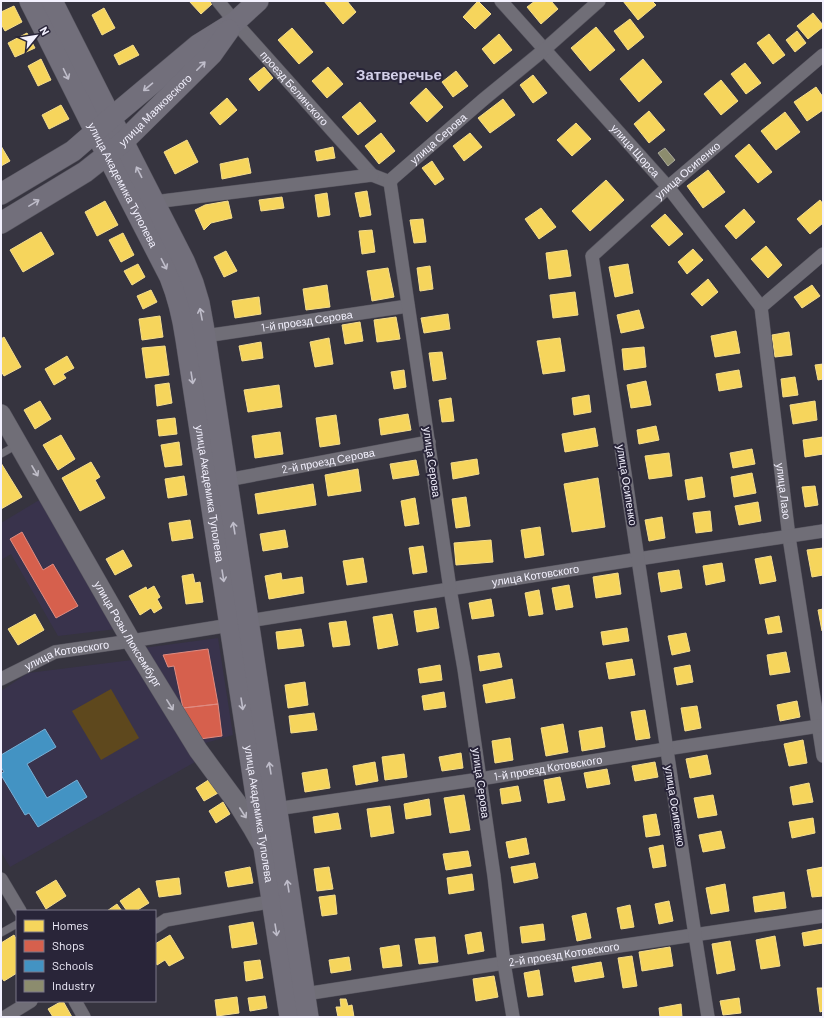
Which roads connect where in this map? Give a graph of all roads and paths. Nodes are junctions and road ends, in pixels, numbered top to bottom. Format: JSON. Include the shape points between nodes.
{"nodes":[{"id":1,"x":30,"y":1,"type":"edge"},
{"id":2,"x":52,"y":1,"type":"edge"},
{"id":3,"x":218,"y":1,"type":"edge"},
{"id":4,"x":258,"y":1,"type":"edge"},
{"id":5,"x":502,"y":1,"type":"edge"},
{"id":6,"x":599,"y":1,"type":"edge"},
{"id":7,"x":235,"y":22,"type":"junction"},
{"id":8,"x":545,"y":50,"type":"junction"},
{"id":9,"x":823,"y":55,"type":"edge"},
{"id":10,"x":110,"y":118,"type":"junction"},
{"id":11,"x":95,"y":131,"type":"junction"},
{"id":12,"x":123,"y":142,"type":"junction"},
{"id":13,"x":107,"y":155,"type":"junction"},
{"id":14,"x":372,"y":175,"type":"junction"},
{"id":15,"x":390,"y":182,"type":"junction"},
{"id":16,"x":668,"y":187,"type":"junction"},
{"id":17,"x":1,"y":194,"type":"edge"},
{"id":18,"x":154,"y":202,"type":"junction"},
{"id":19,"x":1,"y":223,"type":"edge"},
{"id":20,"x":823,"y":254,"type":"edge"},
{"id":21,"x":408,"y":306,"type":"junction"},
{"id":22,"x":760,"y":307,"type":"junction"},
{"id":23,"x":206,"y":336,"type":"junction"},
{"id":24,"x":1,"y":414,"type":"edge"},
{"id":25,"x":429,"y":442,"type":"junction"},
{"id":26,"x":19,"y":444,"type":"junction"},
{"id":27,"x":1,"y":454,"type":"edge"},
{"id":28,"x":227,"y":480,"type":"junction"},
{"id":29,"x":823,"y":531,"type":"edge"},
{"id":30,"x":789,"y":537,"type":"junction"},
{"id":31,"x":638,"y":558,"type":"junction"},
{"id":32,"x":450,"y":589,"type":"junction"},
{"id":33,"x":239,"y":623,"type":"junction"},
{"id":34,"x":131,"y":641,"type":"junction"},
{"id":35,"x":1,"y":679,"type":"edge"},
{"id":36,"x":819,"y":726,"type":"junction"},
{"id":37,"x":666,"y":749,"type":"junction"},
{"id":38,"x":823,"y":756,"type":"edge"},
{"id":39,"x":480,"y":779,"type":"junction"},
{"id":40,"x":276,"y":809,"type":"junction"},
{"id":41,"x":273,"y":849,"type":"junction"},
{"id":42,"x":1,"y":879,"type":"edge"},
{"id":43,"x":272,"y":900,"type":"junction"},
{"id":44,"x":19,"y":910,"type":"edge"},
{"id":45,"x":823,"y":916,"type":"edge"},
{"id":46,"x":16,"y":925,"type":"edge"},
{"id":47,"x":156,"y":926,"type":"edge"},
{"id":48,"x":1,"y":933,"type":"edge"},
{"id":49,"x":695,"y":934,"type":"junction"},
{"id":50,"x":504,"y":963,"type":"junction"},
{"id":51,"x":305,"y":994,"type":"junction"},
{"id":52,"x":29,"y":1002,"type":"edge"},
{"id":53,"x":76,"y":1002,"type":"edge"},
{"id":54,"x":5,"y":1017,"type":"edge"},
{"id":55,"x":84,"y":1017,"type":"edge"},
{"id":56,"x":290,"y":1017,"type":"edge"},
{"id":57,"x":308,"y":1017,"type":"edge"},
{"id":58,"x":513,"y":1017,"type":"edge"},
{"id":59,"x":708,"y":1017,"type":"edge"}],
"edges":[{"from":1,"to":11,"type":"main road","name":"улица Академика Туполева","one_way":true},
{"from":2,"to":10,"type":"main road","name":"улица Академика Туполева"},
{"from":3,"to":7,"type":"street","name":"проезд Белинского"},
{"from":4,"to":7,"type":"main road","name":"улица Маяковского"},
{"from":5,"to":8,"type":"street","name":"улица Щорса"},
{"from":6,"to":8,"type":"street","name":"улица Серова"},
{"from":7,"to":10,"type":"main road","name":"улица Маяковского","one_way":true,"via":[[198,45]]},
{"from":12,"to":7,"type":"main road","name":"улица Маяковского","one_way":true,"via":[[212,54]]},
{"from":7,"to":14,"type":"street","name":"проезд Белинского"},
{"from":8,"to":15,"type":"street","name":"улица Серова","via":[[484,99]]},
{"from":8,"to":16,"type":"street","name":"улица Щорса"},
{"from":9,"to":16,"type":"street","name":"улица Осипенко"},
{"from":10,"to":11,"type":"main road","name":"улица Маяковского"},
{"from":10,"to":12,"type":"main road","name":"улица Академика Туполева"},
{"from":11,"to":13,"type":"main road","name":"улица Академика Туполева"},
{"from":11,"to":17,"type":"main road","name":"улица Маяковского","via":[[73,151]]},
{"from":12,"to":13,"type":"main road","name":"улица Маяковского"},
{"from":18,"to":12,"type":"main road","name":"улица Академика Туполева","one_way":true},
{"from":19,"to":13,"type":"main road","name":"улица Маяковского","one_way":true,"via":[[85,172]]},
{"from":13,"to":33,"type":"main road","name":"улица Академика Туполева","one_way":true,"via":[[178,297]]},
{"from":14,"to":15,"type":"street","name":"проезд Белинского"},
{"from":14,"to":18,"type":"street","name":"проезд Белинского"},
{"from":15,"to":21,"type":"street","name":"улица Серова"},
{"from":16,"to":22,"type":"street","name":"улица Щорса"},
{"from":16,"to":31,"type":"street","name":"улица Осипенко","via":[[592,256]]},
{"from":23,"to":18,"type":"main road","name":"улица Академика Туполева","one_way":true,"via":[[189,272]]},
{"from":20,"to":22,"type":"street"},
{"from":21,"to":23,"type":"street","name":"1-й проезд Серова"},
{"from":21,"to":25,"type":"street","name":"улица Серова"},
{"from":22,"to":30,"type":"street","name":"улица Лазо"},
{"from":23,"to":28,"type":"main road","name":"улица Академика Туполева"},
{"from":24,"to":26,"type":"street","name":"улица Розы Люксембург"},
{"from":25,"to":28,"type":"street","name":"2-й проезд Серова"},
{"from":25,"to":32,"type":"street","name":"улица Серова"},
{"from":26,"to":27,"type":"lane"},
{"from":26,"to":34,"type":"street","name":"улица Розы Люксембург","one_way":true},
{"from":33,"to":28,"type":"main road","name":"улица Академика Туполева","one_way":true},
{"from":29,"to":30,"type":"street","name":"улица Котовского"},
{"from":30,"to":31,"type":"street","name":"улица Котовского"},
{"from":30,"to":36,"type":"street","name":"улица Лазо"},
{"from":31,"to":32,"type":"street","name":"улица Котовского"},
{"from":31,"to":37,"type":"street","name":"улица Осипенко"},
{"from":32,"to":33,"type":"street","name":"улица Котовского"},
{"from":32,"to":39,"type":"street","name":"улица Серова"},
{"from":33,"to":34,"type":"street","name":"улица Котовского"},
{"from":40,"to":33,"type":"main road","name":"улица Академика Туполева","one_way":true},
{"from":33,"to":41,"type":"main road","name":"улица Академика Туполева","one_way":true},
{"from":34,"to":35,"type":"street","name":"улица Котовского","via":[[55,652]]},
{"from":34,"to":41,"type":"street","name":"улица Розы Люксембург","one_way":true,"via":[[198,750],[254,829]]},
{"from":36,"to":37,"type":"street","name":"1-й проезд Котовского"},
{"from":36,"to":38,"type":"street","name":"улица Лазо"},
{"from":37,"to":39,"type":"street","name":"1-й проезд Котовского"},
{"from":37,"to":49,"type":"street","name":"улица Осипенко"},
{"from":39,"to":40,"type":"street","name":"1-й проезд Котовского"},
{"from":39,"to":50,"type":"street","name":"улица Серова"},
{"from":40,"to":41,"type":"main road","name":"улица Академика Туполева"},
{"from":41,"to":43,"type":"main road","name":"улица Академика Туполева"},
{"from":51,"to":41,"type":"main road","name":"улица Академика Туполева","one_way":true},
{"from":42,"to":44,"type":"street"},
{"from":43,"to":47,"type":"street","via":[[166,920]]},
{"from":43,"to":56,"type":"main road","name":"улица Академика Туполева","one_way":true},
{"from":45,"to":49,"type":"street","name":"2-й проезд Котовского"},
{"from":46,"to":48,"type":"lane"},
{"from":49,"to":50,"type":"street","name":"2-й проезд Котовского"},
{"from":49,"to":59,"type":"street","name":"улица Осипенко"},
{"from":50,"to":51,"type":"street","name":"2-й проезд Котовского"},
{"from":50,"to":58,"type":"street","name":"улица Серова"},
{"from":51,"to":57,"type":"main road","name":"улица Академика Туполева"},
{"from":52,"to":54,"type":"street"},
{"from":53,"to":55,"type":"street"}]}
